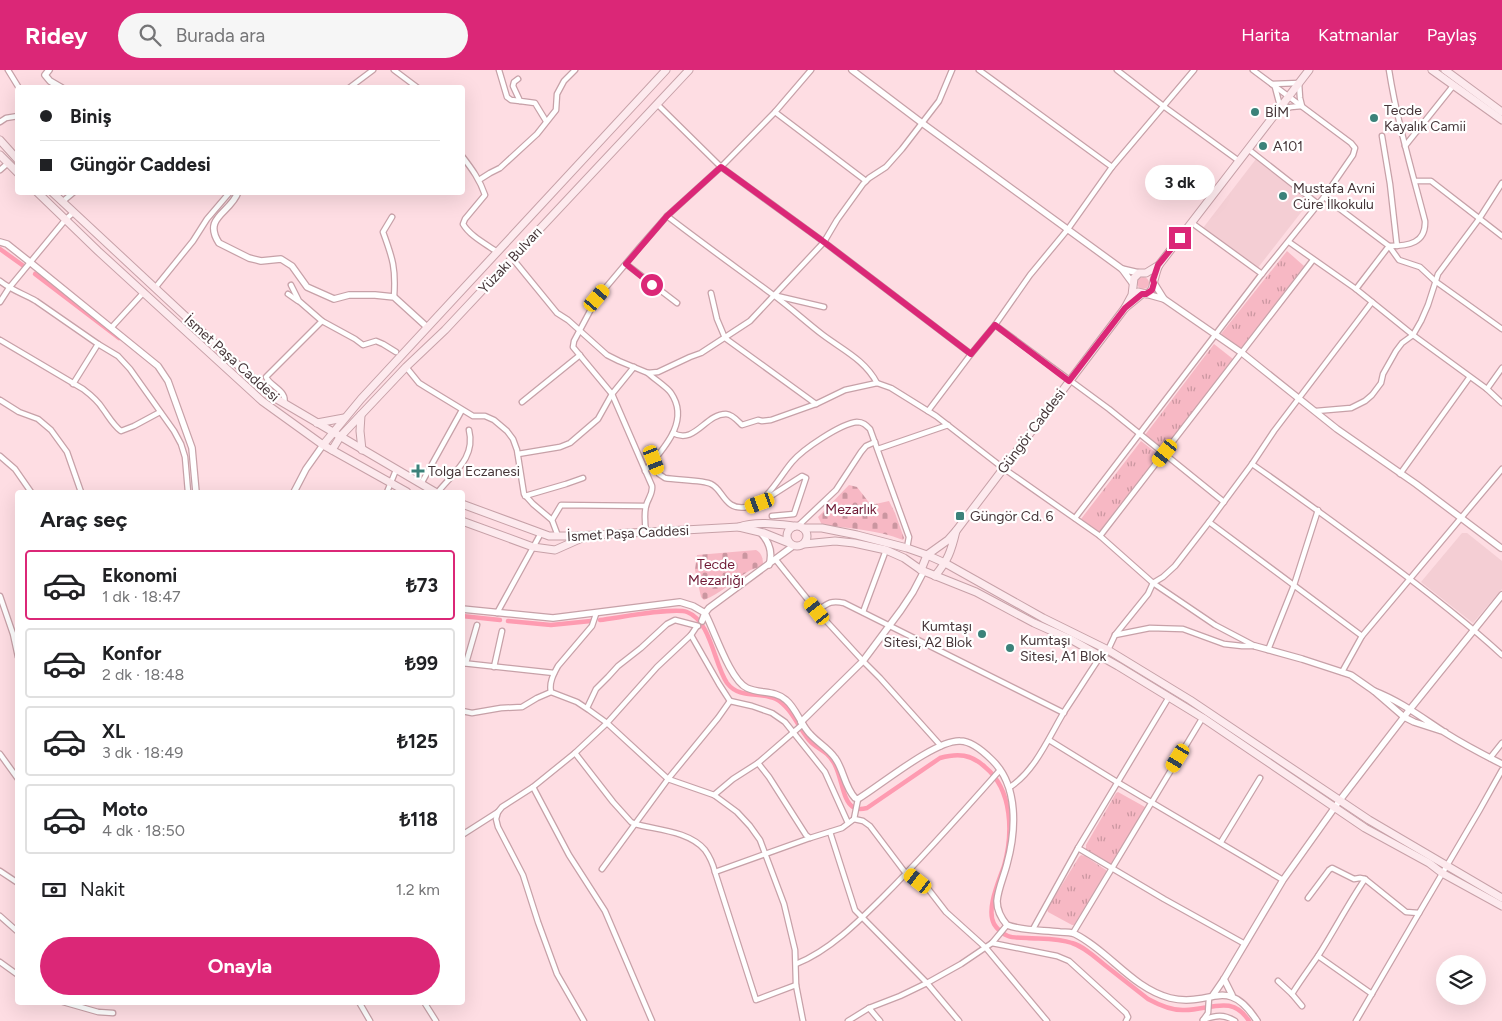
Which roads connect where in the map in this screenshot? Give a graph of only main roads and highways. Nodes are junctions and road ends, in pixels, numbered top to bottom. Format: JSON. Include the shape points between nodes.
{"nodes":[{"id":1,"x":666,"y":70,"type":"edge"},
{"id":2,"x":1309,"y":70,"type":"edge"},
{"id":3,"x":1432,"y":70,"type":"edge"},
{"id":4,"x":1445,"y":70,"type":"edge"},
{"id":5,"x":685,"y":71,"type":"edge"},
{"id":6,"x":1502,"y":112,"type":"edge"},
{"id":7,"x":1502,"y":120,"type":"edge"},
{"id":8,"x":0,"y":140,"type":"edge"},
{"id":9,"x":0,"y":155,"type":"edge"},
{"id":10,"x":15,"y":157,"type":"edge"},
{"id":11,"x":15,"y":170,"type":"edge"},
{"id":12,"x":40,"y":195,"type":"edge"},
{"id":13,"x":55,"y":195,"type":"edge"},
{"id":14,"x":1158,"y":265,"type":"junction"},
{"id":15,"x":1143,"y":273,"type":"junction"},
{"id":16,"x":1154,"y":281,"type":"junction"},
{"id":17,"x":1133,"y":286,"type":"junction"},
{"id":18,"x":1144,"y":294,"type":"junction"},
{"id":19,"x":1125,"y":308,"type":"junction"},
{"id":20,"x":361,"y":415,"type":"junction"},
{"id":21,"x":344,"y":418,"type":"junction"},
{"id":22,"x":316,"y":423,"type":"junction"},
{"id":23,"x":332,"y":432,"type":"junction"},
{"id":24,"x":340,"y":437,"type":"junction"},
{"id":25,"x":323,"y":445,"type":"junction"},
{"id":26,"x":332,"y":450,"type":"junction"},
{"id":27,"x":362,"y":450,"type":"junction"},
{"id":28,"x":403,"y":490,"type":"edge"},
{"id":29,"x":433,"y":490,"type":"edge"},
{"id":30,"x":465,"y":505,"type":"edge"},
{"id":31,"x":465,"y":522,"type":"edge"},
{"id":32,"x":739,"y":527,"type":"junction"},
{"id":33,"x":798,"y":527,"type":"junction"},
{"id":34,"x":956,"y":531,"type":"junction"},
{"id":35,"x":589,"y":536,"type":"junction"},
{"id":36,"x":791,"y":544,"type":"junction"},
{"id":37,"x":804,"y":544,"type":"junction"},
{"id":38,"x":927,"y":555,"type":"junction"},
{"id":39,"x":945,"y":563,"type":"junction"},
{"id":40,"x":922,"y":571,"type":"junction"},
{"id":41,"x":935,"y":576,"type":"junction"},
{"id":42,"x":1205,"y":714,"type":"junction"},
{"id":43,"x":1502,"y":898,"type":"edge"},
{"id":44,"x":1502,"y":906,"type":"edge"}],
"edges":[{"from":1,"to":21,"type":"main road","name":"Yüzakı Bulvarı"},
{"from":2,"to":14,"type":"main road"},
{"from":3,"to":7,"type":"main road"},
{"from":4,"to":6,"type":"main road"},
{"from":5,"to":20,"type":"main road","name":"Yüzakı Bulvarı","via":[[445,330]]},
{"from":8,"to":10,"type":"main road"},
{"from":9,"to":11,"type":"main road"},
{"from":12,"to":25,"type":"main road","via":[[262,401]]},
{"from":13,"to":22,"type":"main road","name":"İsmet Paşa Caddesi","via":[[270,395]]},
{"from":14,"to":15,"type":"main road"},
{"from":14,"to":16,"type":"main road"},
{"from":15,"to":16,"type":"main road"},
{"from":15,"to":17,"type":"main road","via":[[1134,278]]},
{"from":16,"to":18,"type":"main road","via":[[1152,290]]},
{"from":17,"to":18,"type":"main road","via":[[1135,291]]},
{"from":17,"to":19,"type":"main road"},
{"from":18,"to":19,"type":"main road"},
{"from":19,"to":34,"type":"main road","name":"Güngör Caddesi"},
{"from":20,"to":24,"type":"main road","name":"Yüzakı Bulvarı"},
{"from":20,"to":27,"type":"main road"},
{"from":21,"to":22,"type":"main road"},
{"from":21,"to":23,"type":"main road","name":"Yüzakı Bulvarı"},
{"from":22,"to":23,"type":"main road","name":"İsmet Paşa Caddesi"},
{"from":23,"to":24,"type":"main road","name":"İsmet Paşa Caddesi"},
{"from":23,"to":25,"type":"main road","name":"Yüzakı Bulvarı"},
{"from":24,"to":26,"type":"main road","name":"Yüzakı Bulvarı"},
{"from":24,"to":27,"type":"main road","name":"İsmet Paşa Caddesi"},
{"from":25,"to":26,"type":"main road"},
{"from":26,"to":28,"type":"main road"},
{"from":27,"to":29,"type":"main road","name":"İsmet Paşa Caddesi"},
{"from":30,"to":35,"type":"main road","name":"İsmet Paşa Caddesi","via":[[550,536]]},
{"from":31,"to":35,"type":"main road","via":[[533,547],[555,550]]},
{"from":32,"to":33,"type":"main road","via":[[769,524]]},
{"from":32,"to":35,"type":"main road","name":"İsmet Paşa Caddesi"},
{"from":32,"to":36,"type":"main road"},
{"from":33,"to":36,"type":"main road","via":[[787,533]]},
{"from":33,"to":37,"type":"main road","via":[[807,534]]},
{"from":33,"to":38,"type":"main road","via":[[832,530]]},
{"from":34,"to":38,"type":"main road"},
{"from":34,"to":39,"type":"main road"},
{"from":36,"to":37,"type":"main road"},
{"from":37,"to":40,"type":"main road","via":[[843,542],[886,550]]},
{"from":38,"to":39,"type":"main road"},
{"from":38,"to":40,"type":"main road"},
{"from":39,"to":41,"type":"main road"},
{"from":39,"to":42,"type":"main road","via":[[1108,650]]},
{"from":40,"to":41,"type":"main road"},
{"from":41,"to":42,"type":"main road","via":[[976,592],[1072,640]]},
{"from":42,"to":43,"type":"main road","via":[[1370,820]]},
{"from":42,"to":44,"type":"main road","via":[[1365,828]]}]}
